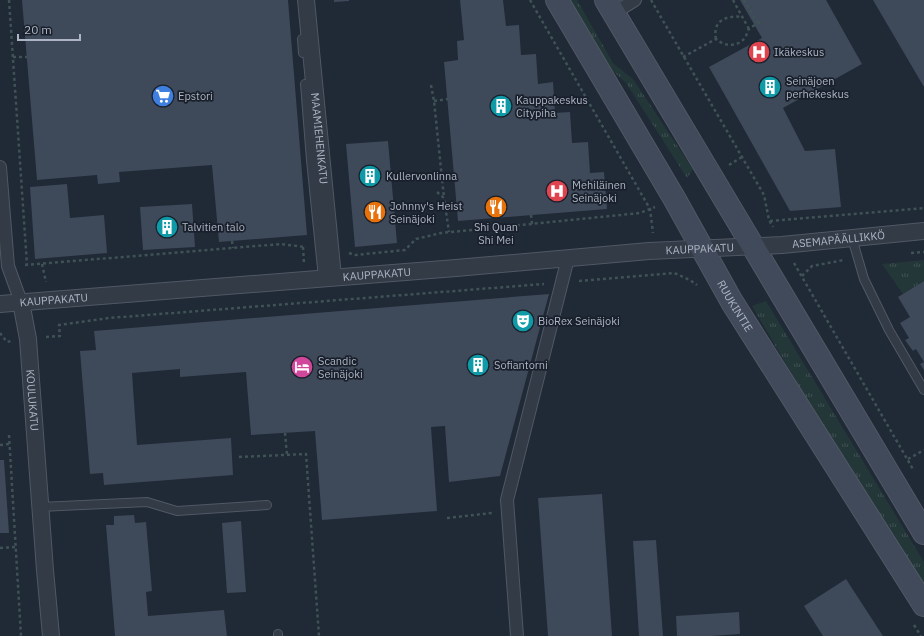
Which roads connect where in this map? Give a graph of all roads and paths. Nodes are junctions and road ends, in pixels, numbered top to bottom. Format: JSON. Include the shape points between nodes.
{"nodes":[{"id":1,"x":10,"y":0,"type":"edge"},
{"id":2,"x":298,"y":0,"type":"edge"},
{"id":3,"x":306,"y":0,"type":"edge"},
{"id":4,"x":530,"y":0,"type":"edge"},
{"id":5,"x":557,"y":0,"type":"edge"},
{"id":6,"x":635,"y":0,"type":"edge"},
{"id":7,"x":651,"y":0,"type":"edge"},
{"id":8,"x":733,"y":0,"type":"edge"},
{"id":9,"x":744,"y":0,"type":"edge"},
{"id":10,"x":610,"y":6,"type":"edge"},
{"id":11,"x":743,"y":17,"type":"junction"},
{"id":12,"x":749,"y":29,"type":"junction"},
{"id":13,"x":716,"y":39,"type":"junction"},
{"id":14,"x":303,"y":53,"type":"dead end"},
{"id":15,"x":27,"y":57,"type":"dead end"},
{"id":16,"x":683,"y":57,"type":"junction"},
{"id":17,"x":13,"y":58,"type":"junction"},
{"id":18,"x":305,"y":84,"type":"dead end"},
{"id":19,"x":431,"y":85,"type":"dead end"},
{"id":20,"x":448,"y":99,"type":"dead end"},
{"id":21,"x":434,"y":101,"type":"junction"},
{"id":22,"x":0,"y":166,"type":"edge"},
{"id":23,"x":437,"y":192,"type":"dead end"},
{"id":24,"x":444,"y":198,"type":"junction"},
{"id":25,"x":924,"y":208,"type":"edge"},
{"id":26,"x":650,"y":209,"type":"junction"},
{"id":27,"x":531,"y":215,"type":"dead end"},
{"id":28,"x":770,"y":221,"type":"junction"},
{"id":29,"x":532,"y":224,"type":"junction"},
{"id":30,"x":924,"y":230,"type":"edge"},
{"id":31,"x":449,"y":232,"type":"junction"},
{"id":32,"x":852,"y":238,"type":"junction"},
{"id":33,"x":232,"y":241,"type":"dead end"},
{"id":34,"x":782,"y":245,"type":"junction"},
{"id":35,"x":753,"y":246,"type":"junction"},
{"id":36,"x":233,"y":248,"type":"junction"},
{"id":37,"x":325,"y":248,"type":"junction"},
{"id":38,"x":702,"y":249,"type":"junction"},
{"id":39,"x":662,"y":250,"type":"junction"},
{"id":40,"x":568,"y":258,"type":"junction"},
{"id":41,"x":674,"y":273,"type":"junction"},
{"id":42,"x":328,"y":278,"type":"junction"},
{"id":43,"x":563,"y":282,"type":"junction"},
{"id":44,"x":806,"y":283,"type":"dead end"},
{"id":45,"x":701,"y":288,"type":"dead end"},
{"id":46,"x":21,"y":302,"type":"junction"},
{"id":47,"x":0,"y":304,"type":"edge"},
{"id":48,"x":28,"y":339,"type":"junction"},
{"id":49,"x":924,"y":390,"type":"edge"},
{"id":50,"x":285,"y":433,"type":"dead end"},
{"id":51,"x":9,"y":435,"type":"dead end"},
{"id":52,"x":0,"y":444,"type":"edge"},
{"id":53,"x":9,"y":444,"type":"junction"},
{"id":54,"x":924,"y":450,"type":"edge"},
{"id":55,"x":287,"y":455,"type":"junction"},
{"id":56,"x":239,"y":457,"type":"dead end"},
{"id":57,"x":908,"y":459,"type":"junction"},
{"id":58,"x":918,"y":477,"type":"dead end"},
{"id":59,"x":267,"y":505,"type":"dead end"},
{"id":60,"x":40,"y":507,"type":"junction"},
{"id":61,"x":508,"y":512,"type":"junction"},
{"id":62,"x":447,"y":518,"type":"dead end"},
{"id":63,"x":924,"y":533,"type":"edge"},
{"id":64,"x":15,"y":547,"type":"junction"},
{"id":65,"x":0,"y":548,"type":"edge"},
{"id":66,"x":924,"y":605,"type":"edge"},
{"id":67,"x":21,"y":636,"type":"edge"},
{"id":68,"x":51,"y":636,"type":"edge"},
{"id":69,"x":319,"y":636,"type":"edge"},
{"id":70,"x":517,"y":636,"type":"edge"}],
"edges":[{"from":1,"to":17,"type":"path"},
{"from":2,"to":14,"type":"lane"},
{"from":3,"to":37,"type":"street","name":"MAAMIEHENKATU"},
{"from":4,"to":26,"type":"path"},
{"from":5,"to":38,"type":"main road","name":"RUUKINTIE"},
{"from":6,"to":10,"type":"street"},
{"from":7,"to":16,"type":"path"},
{"from":8,"to":11,"type":"path"},
{"from":9,"to":12,"type":"path","via":[[759,23]]},
{"from":10,"to":35,"type":"main road"},
{"from":11,"to":12,"type":"path"},
{"from":11,"to":13,"type":"path","via":[[724,19],[716,28]]},
{"from":12,"to":13,"type":"path","via":[[746,37],[733,45],[721,44]]},
{"from":13,"to":16,"type":"path"},
{"from":15,"to":17,"type":"path"},
{"from":16,"to":28,"type":"path","via":[[764,195]]},
{"from":17,"to":36,"type":"path","via":[[27,265]]},
{"from":18,"to":37,"type":"lane"},
{"from":19,"to":21,"type":"path"},
{"from":20,"to":21,"type":"path"},
{"from":21,"to":24,"type":"path"},
{"from":22,"to":46,"type":"street","name":"KOULUKATU","via":[[8,266]]},
{"from":23,"to":24,"type":"path"},
{"from":24,"to":31,"type":"path"},
{"from":25,"to":28,"type":"path"},
{"from":26,"to":29,"type":"path"},
{"from":26,"to":39,"type":"path","via":[[652,230]]},
{"from":27,"to":29,"type":"path"},
{"from":28,"to":34,"type":"path"},
{"from":29,"to":31,"type":"path"},
{"from":30,"to":32,"type":"street","name":"ASEMAPÄÄLLIKKÖ"},
{"from":31,"to":37,"type":"path","via":[[416,239],[404,250],[355,255],[349,253],[345,247]]},
{"from":32,"to":34,"type":"street","name":"ASEMAPÄÄLLIKKÖ"},
{"from":32,"to":49,"type":"lane","via":[[864,279],[889,330]]},
{"from":33,"to":36,"type":"path"},
{"from":34,"to":35,"type":"street","name":"ASEMAPÄÄLLIKKÖ"},
{"from":35,"to":38,"type":"street","name":"KAUPPAKATU"},
{"from":35,"to":63,"type":"main road"},
{"from":36,"to":37,"type":"path","via":[[281,244]]},
{"from":37,"to":42,"type":"street","name":"MAAMIEHENKATU"},
{"from":38,"to":39,"type":"street","name":"KAUPPAKATU"},
{"from":38,"to":66,"type":"main road","name":"RUUKINTIE","via":[[732,302]]},
{"from":39,"to":40,"type":"street","name":"KAUPPAKATU"},
{"from":39,"to":41,"type":"path"},
{"from":40,"to":42,"type":"street","name":"KAUPPAKATU"},
{"from":40,"to":43,"type":"street"},
{"from":41,"to":43,"type":"path"},
{"from":41,"to":45,"type":"path"},
{"from":42,"to":46,"type":"street","name":"KAUPPAKATU"},
{"from":43,"to":48,"type":"path","via":[[109,318],[58,325],[60,336]]},
{"from":43,"to":61,"type":"street","via":[[507,500]]},
{"from":44,"to":57,"type":"path"},
{"from":46,"to":47,"type":"street","name":"KAUPPAKATU"},
{"from":46,"to":48,"type":"street","name":"KOULUKATU"},
{"from":48,"to":60,"type":"street","name":"KOULUKATU"},
{"from":50,"to":55,"type":"path"},
{"from":51,"to":53,"type":"path"},
{"from":52,"to":53,"type":"path"},
{"from":53,"to":64,"type":"path"},
{"from":54,"to":57,"type":"path"},
{"from":55,"to":56,"type":"path"},
{"from":55,"to":69,"type":"path","via":[[306,454]]},
{"from":57,"to":58,"type":"path"},
{"from":59,"to":60,"type":"lane","via":[[177,511],[147,502]]},
{"from":60,"to":68,"type":"street","name":"KOULUKATU"},
{"from":61,"to":62,"type":"path"},
{"from":61,"to":70,"type":"street"},
{"from":64,"to":65,"type":"path"},
{"from":64,"to":67,"type":"path"}]}
